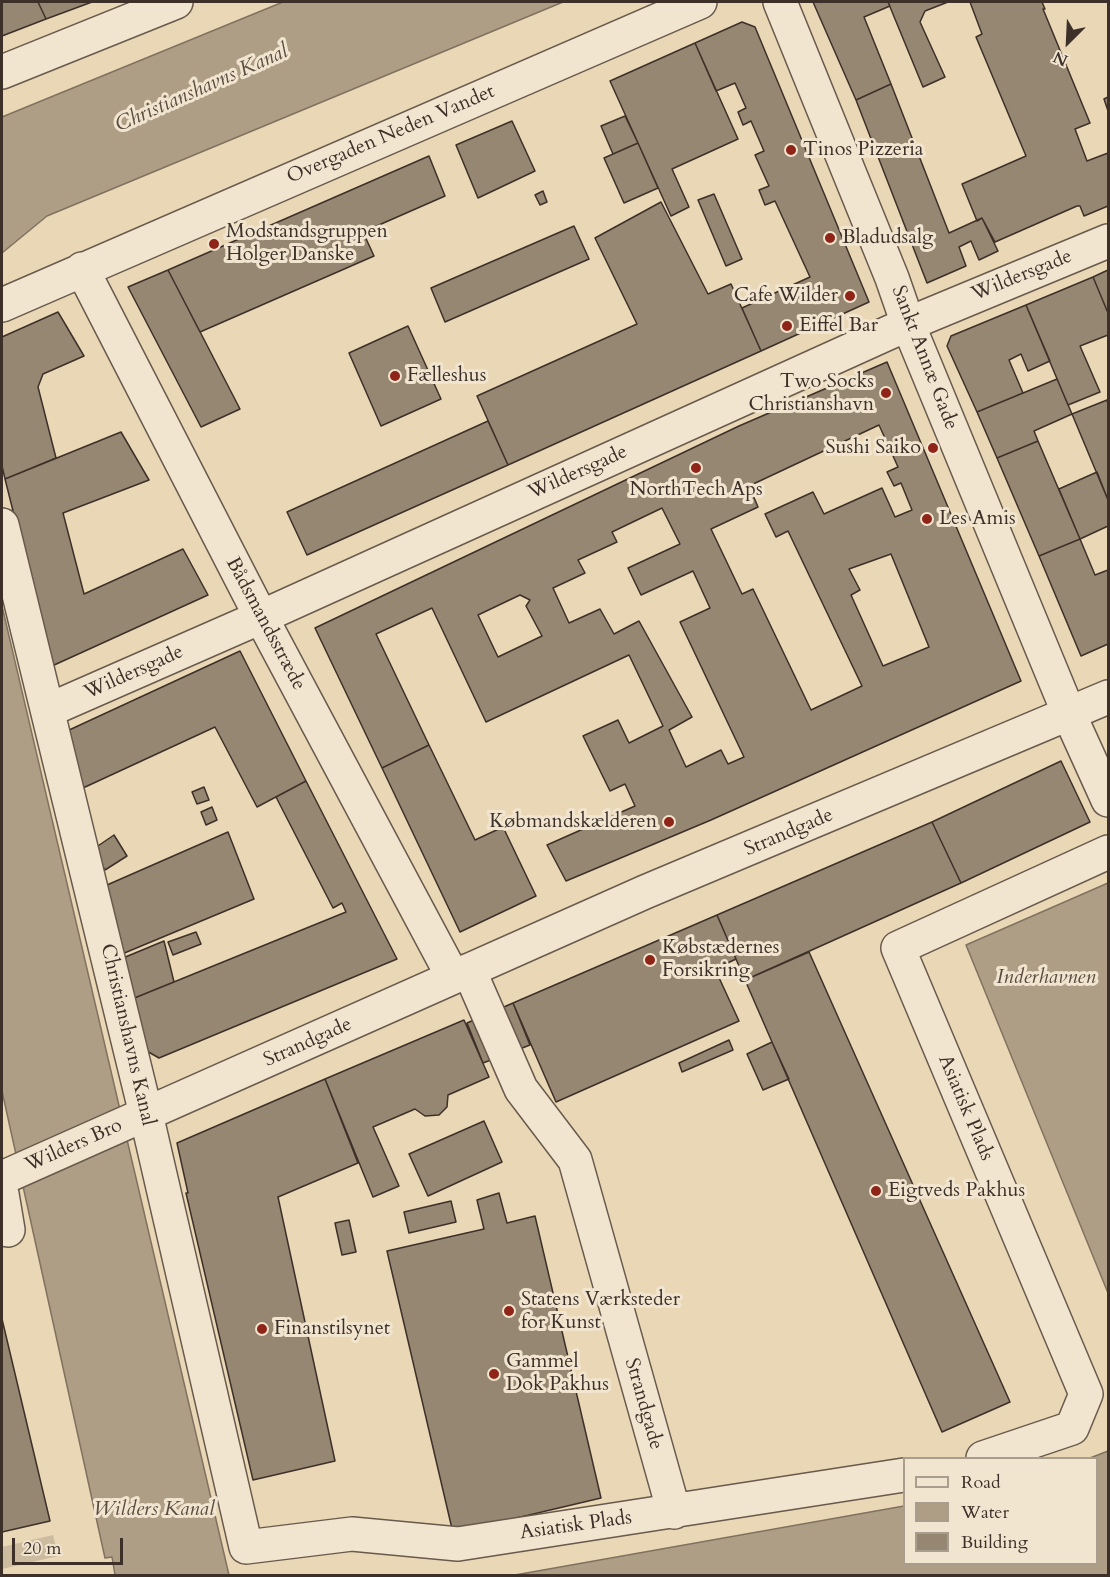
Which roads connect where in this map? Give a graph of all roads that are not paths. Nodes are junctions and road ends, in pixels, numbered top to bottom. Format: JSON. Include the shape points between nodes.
{"nodes":[{"id":1,"x":176,"y":2,"type":"edge"},
{"id":2,"x":699,"y":2,"type":"edge"},
{"id":3,"x":780,"y":2,"type":"edge"},
{"id":4,"x":2,"y":72,"type":"edge"},
{"id":5,"x":1108,"y":241,"type":"edge"},
{"id":6,"x":82,"y":269,"type":"junction"},
{"id":7,"x":2,"y":305,"type":"edge"},
{"id":8,"x":908,"y":324,"type":"junction"},
{"id":9,"x":2,"y":525,"type":"edge"},
{"id":10,"x":261,"y":617,"type":"junction"},
{"id":11,"x":1108,"y":697,"type":"edge"},
{"id":12,"x":48,"y":710,"type":"junction"},
{"id":13,"x":1069,"y":714,"type":"junction"},
{"id":14,"x":1108,"y":800,"type":"edge"},
{"id":15,"x":1108,"y":852,"type":"edge"},
{"id":16,"x":461,"y":973,"type":"junction"},
{"id":17,"x":146,"y":1114,"type":"junction"},
{"id":18,"x":2,"y":1178,"type":"edge"},
{"id":19,"x":2,"y":1194,"type":"edge"},
{"id":20,"x":8,"y":1230,"type":"dead end"},
{"id":21,"x":986,"y":1457,"type":"edge"},
{"id":22,"x":903,"y":1475,"type":"edge"},
{"id":23,"x":674,"y":1512,"type":"junction"},
{"id":24,"x":246,"y":1547,"type":"joint"}],
"edges":[{"from":1,"to":4,"type":"street"},
{"from":2,"to":6,"type":"street","name":"Overgaden Neden Vandet"},
{"from":3,"to":8,"type":"street","name":"Sankt Annæ Gade"},
{"from":5,"to":8,"type":"street","name":"Wildersgade"},
{"from":6,"to":7,"type":"street"},
{"from":6,"to":10,"type":"street","name":"Bådsmandsstræde"},
{"from":8,"to":10,"type":"street","name":"Wildersgade"},
{"from":8,"to":13,"type":"street","name":"Sankt Annæ Gade"},
{"from":9,"to":12,"type":"street","name":"Christianshavns Kanal"},
{"from":10,"to":12,"type":"street","name":"Wildersgade"},
{"from":10,"to":16,"type":"street","name":"Bådsmandsstræde"},
{"from":11,"to":13,"type":"street","name":"Strandgade"},
{"from":12,"to":17,"type":"street","name":"Christianshavns Kanal"},
{"from":13,"to":14,"type":"street","name":"Sankt Annæ Gade"},
{"from":13,"to":16,"type":"street","name":"Strandgade"},
{"from":15,"to":21,"type":"street","name":"Asiatisk Plads","via":[[898,948],[1086,1394],[1072,1428]]},
{"from":16,"to":17,"type":"street","name":"Strandgade"},
{"from":16,"to":23,"type":"street","name":"Strandgade","via":[[521,1089],[575,1160]]},
{"from":17,"to":18,"type":"street","name":"Wilders Bro"},
{"from":17,"to":24,"type":"street","name":"Christianshavns Kanal"},
{"from":19,"to":20,"type":"street"},
{"from":22,"to":23,"type":"street","name":"Asiatisk Plads"},
{"from":23,"to":24,"type":"street","name":"Asiatisk Plads","via":[[458,1544],[352,1534]]}]}
